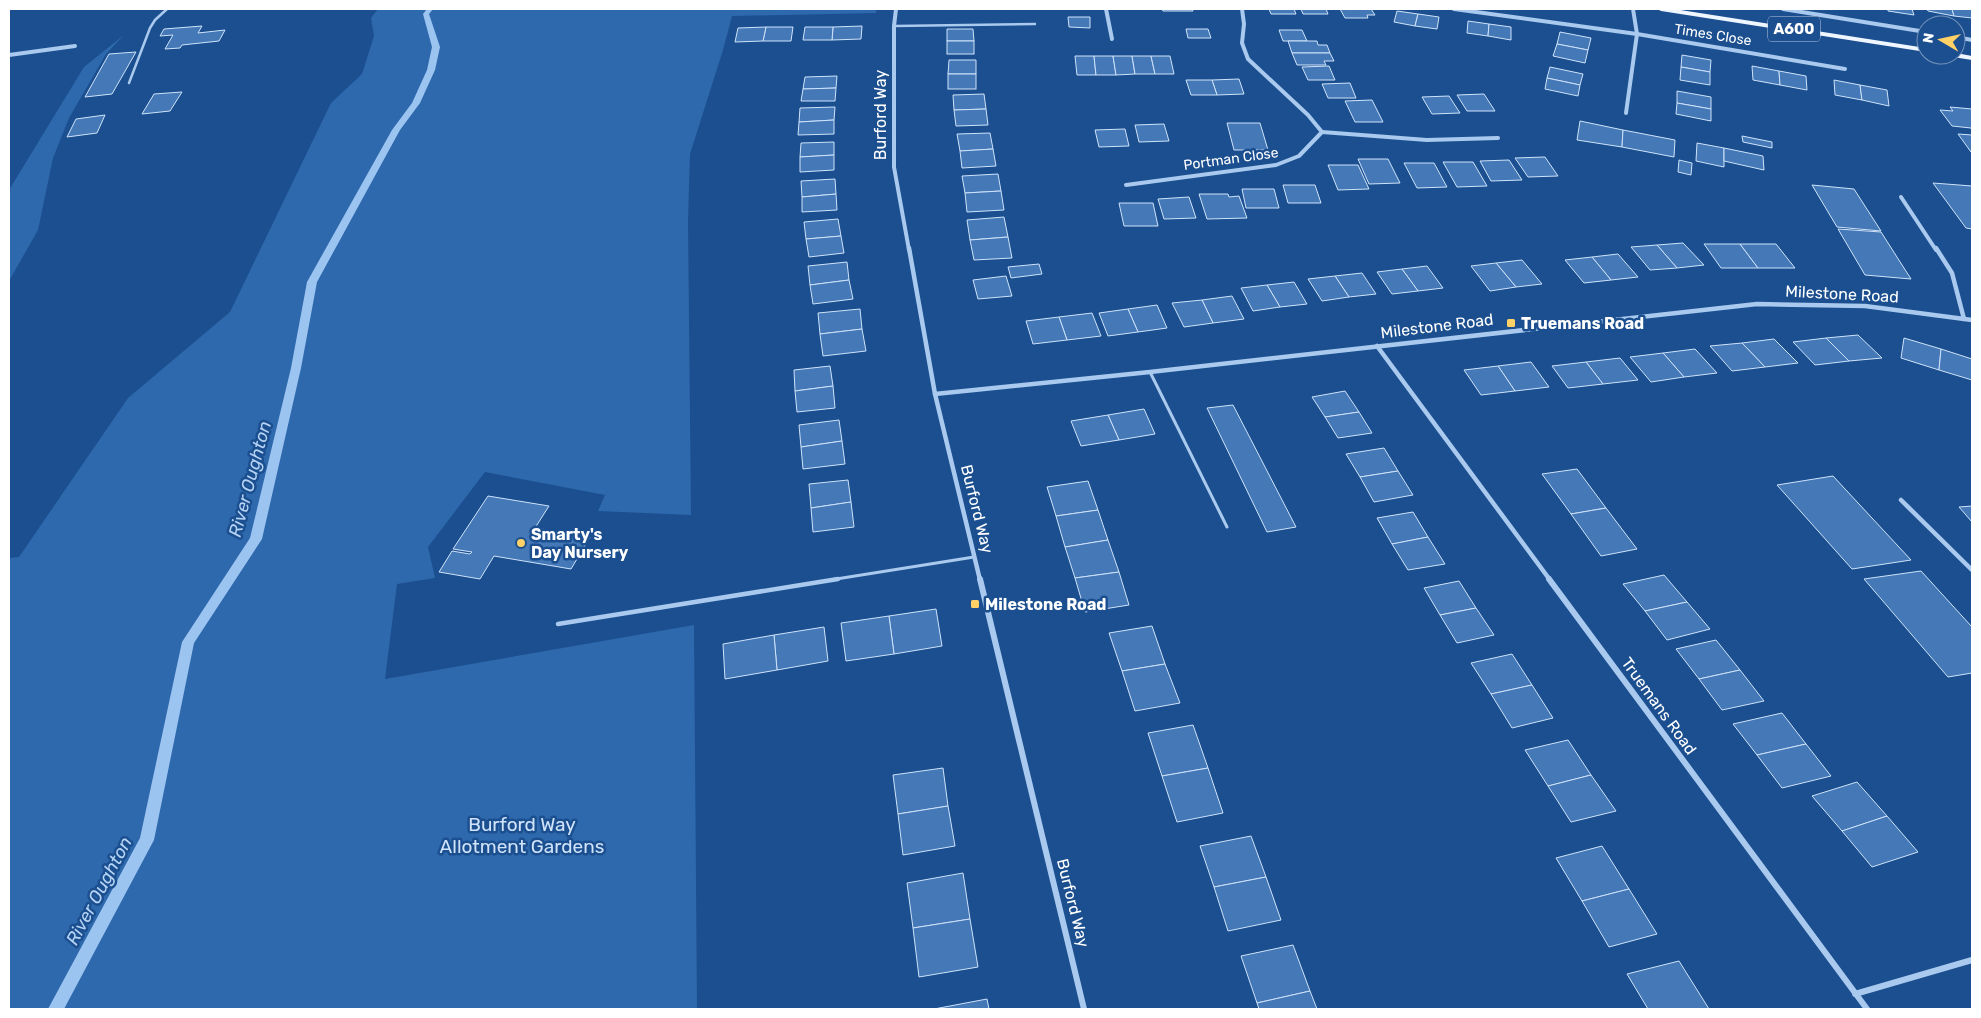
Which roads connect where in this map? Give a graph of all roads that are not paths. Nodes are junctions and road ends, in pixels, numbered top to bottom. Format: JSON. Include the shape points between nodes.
{"nodes":[{"id":1,"x":167,"y":9,"type":"edge"},
{"id":2,"x":896,"y":9,"type":"edge"},
{"id":3,"x":1106,"y":9,"type":"edge"},
{"id":4,"x":1242,"y":9,"type":"edge"},
{"id":5,"x":1454,"y":9,"type":"edge"},
{"id":6,"x":1633,"y":9,"type":"edge"},
{"id":7,"x":1661,"y":9,"type":"edge"},
{"id":8,"x":1783,"y":9,"type":"edge"},
{"id":9,"x":1035,"y":24,"type":"dead end"},
{"id":10,"x":894,"y":26,"type":"junction"},
{"id":11,"x":1916,"y":30,"type":"edge"},
{"id":12,"x":1637,"y":34,"type":"junction"},
{"id":13,"x":1112,"y":39,"type":"dead end"},
{"id":14,"x":75,"y":46,"type":"dead end"},
{"id":15,"x":1916,"y":48,"type":"edge"},
{"id":16,"x":9,"y":55,"type":"edge"},
{"id":17,"x":1845,"y":68,"type":"dead end"},
{"id":18,"x":130,"y":83,"type":"dead end"},
{"id":19,"x":1626,"y":113,"type":"dead end"},
{"id":20,"x":1322,"y":132,"type":"junction"},
{"id":21,"x":1498,"y":138,"type":"dead end"},
{"id":22,"x":1126,"y":185,"type":"dead end"},
{"id":23,"x":1901,"y":197,"type":"dead end"},
{"id":24,"x":1964,"y":319,"type":"junction"},
{"id":25,"x":1972,"y":320,"type":"edge"},
{"id":26,"x":1376,"y":346,"type":"junction"},
{"id":27,"x":1150,"y":372,"type":"junction"},
{"id":28,"x":935,"y":394,"type":"junction"},
{"id":29,"x":1901,"y":500,"type":"dead end"},
{"id":30,"x":1227,"y":527,"type":"dead end"},
{"id":31,"x":974,"y":558,"type":"junction"},
{"id":32,"x":1972,"y":570,"type":"edge"},
{"id":33,"x":558,"y":624,"type":"dead end"},
{"id":34,"x":1972,"y":960,"type":"edge"},
{"id":35,"x":1855,"y":994,"type":"junction"},
{"id":36,"x":1084,"y":1009,"type":"edge"},
{"id":37,"x":1867,"y":1009,"type":"edge"}],
"edges":[{"from":1,"to":18,"type":"lane","via":[[150,28]]},
{"from":2,"to":10,"type":"street","name":"Burford Way"},
{"from":3,"to":13,"type":"street"},
{"from":4,"to":20,"type":"street","via":[[1242,43],[1248,59]]},
{"from":5,"to":12,"type":"street","name":"Times Close"},
{"from":6,"to":12,"type":"street"},
{"from":7,"to":15,"type":"main road","number":"A600"},
{"from":8,"to":11,"type":"street"},
{"from":9,"to":10,"type":"lane"},
{"from":10,"to":28,"type":"street","name":"Burford Way","via":[[894,167]]},
{"from":12,"to":17,"type":"street","name":"Times Close"},
{"from":12,"to":19,"type":"street"},
{"from":14,"to":16,"type":"street"},
{"from":20,"to":21,"type":"street","via":[[1428,140]]},
{"from":20,"to":22,"type":"street","name":"Portman Close","via":[[1299,156],[1276,165]]},
{"from":23,"to":24,"type":"street","via":[[1952,273]]},
{"from":24,"to":25,"type":"street","name":"Milestone Road"},
{"from":24,"to":26,"type":"street","name":"Milestone Road","via":[[1862,305],[1813,302],[1757,304]]},
{"from":26,"to":27,"type":"street","name":"Milestone Road"},
{"from":26,"to":35,"type":"street","name":"Truemans Road"},
{"from":27,"to":28,"type":"street","name":"Milestone Road"},
{"from":27,"to":30,"type":"lane"},
{"from":28,"to":31,"type":"street","name":"Burford Way"},
{"from":29,"to":32,"type":"street"},
{"from":31,"to":33,"type":"lane"},
{"from":31,"to":36,"type":"street","name":"Burford Way"},
{"from":34,"to":35,"type":"street"},
{"from":35,"to":37,"type":"street","name":"Truemans Road"}]}
